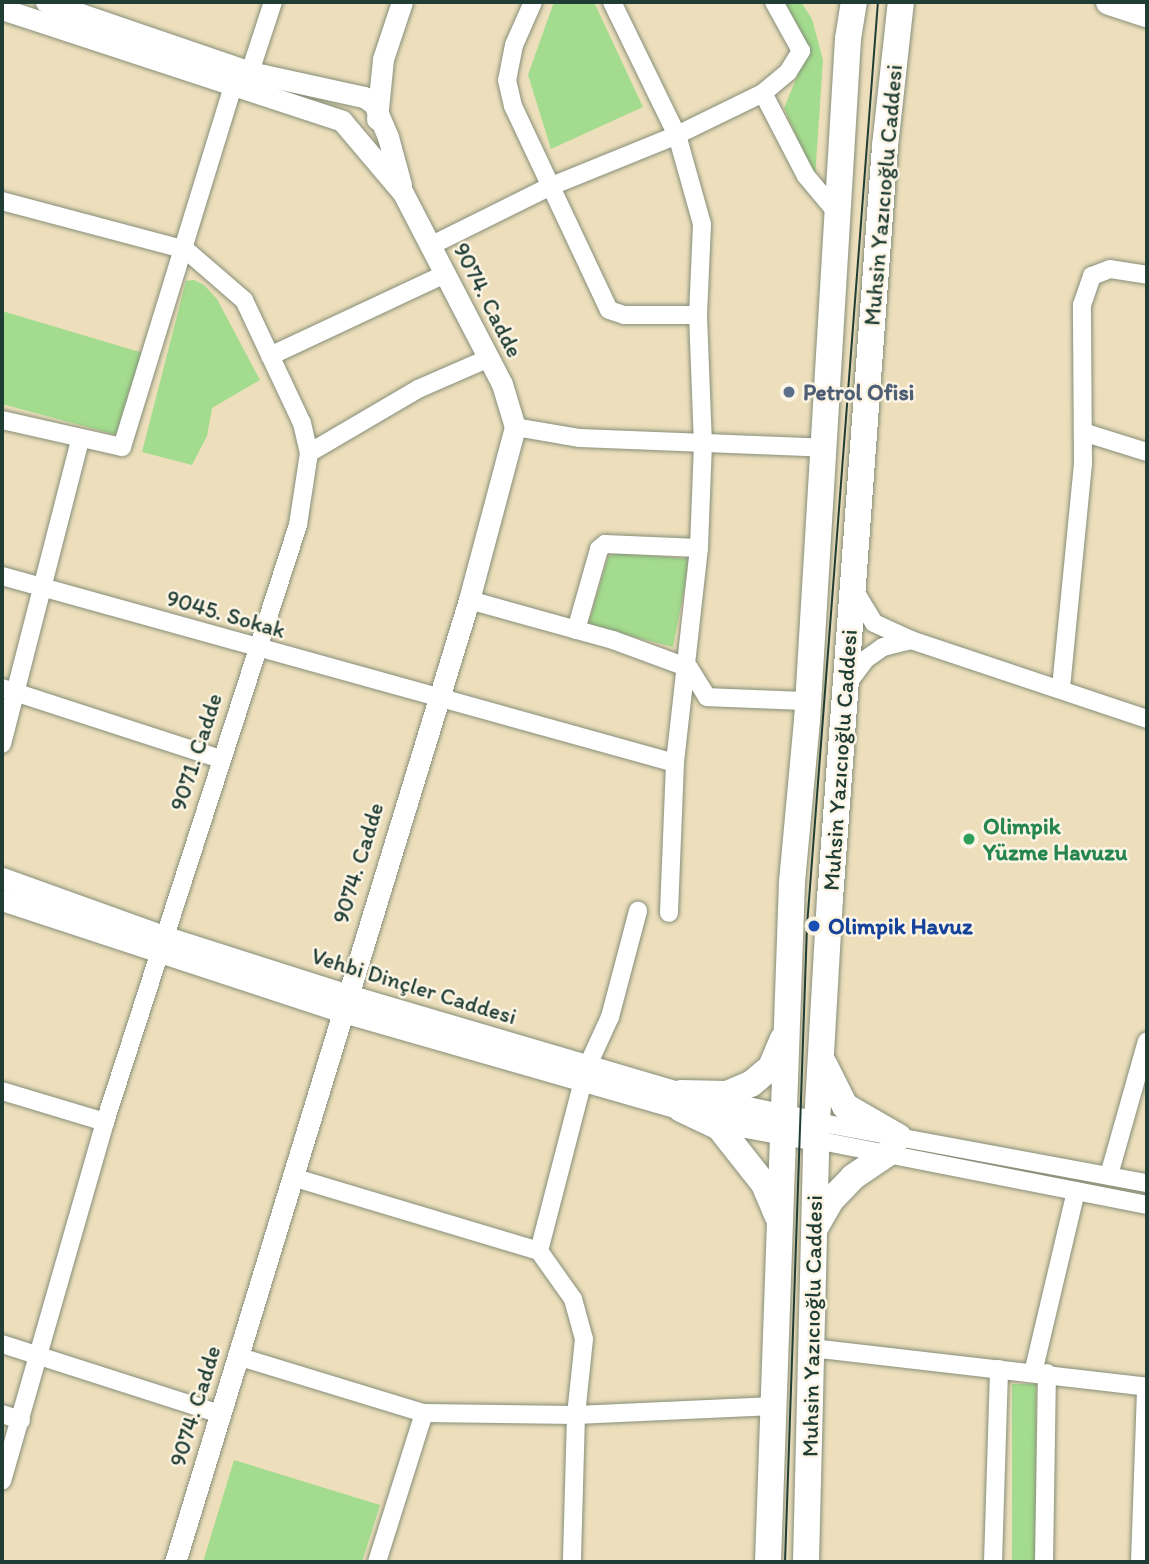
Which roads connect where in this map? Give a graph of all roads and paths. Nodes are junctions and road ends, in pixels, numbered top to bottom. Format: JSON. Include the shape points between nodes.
{"nodes":[{"id":1,"x":46,"y":2,"type":"edge"},
{"id":2,"x":273,"y":2,"type":"edge"},
{"id":3,"x":402,"y":2,"type":"edge"},
{"id":4,"x":533,"y":2,"type":"edge"},
{"id":5,"x":612,"y":2,"type":"edge"},
{"id":6,"x":774,"y":2,"type":"edge"},
{"id":7,"x":841,"y":2,"type":"edge"},
{"id":8,"x":854,"y":2,"type":"edge"},
{"id":9,"x":901,"y":2,"type":"edge"},
{"id":10,"x":911,"y":2,"type":"edge"},
{"id":11,"x":1109,"y":2,"type":"edge"},
{"id":12,"x":2,"y":9,"type":"edge"},
{"id":13,"x":1147,"y":14,"type":"edge"},
{"id":14,"x":848,"y":39,"type":"junction"},
{"id":15,"x":896,"y":57,"type":"junction"},
{"id":16,"x":383,"y":59,"type":"junction"},
{"id":17,"x":242,"y":78,"type":"junction"},
{"id":18,"x":353,"y":93,"type":"junction"},
{"id":19,"x":763,"y":93,"type":"junction"},
{"id":20,"x":378,"y":113,"type":"junction"},
{"id":21,"x":349,"y":126,"type":"junction"},
{"id":22,"x":677,"y":135,"type":"junction"},
{"id":23,"x":549,"y":187,"type":"junction"},
{"id":24,"x":403,"y":193,"type":"junction"},
{"id":25,"x":2,"y":201,"type":"edge"},
{"id":26,"x":838,"y":214,"type":"junction"},
{"id":27,"x":430,"y":246,"type":"junction"},
{"id":28,"x":186,"y":250,"type":"junction"},
{"id":29,"x":445,"y":274,"type":"junction"},
{"id":30,"x":1147,"y":275,"type":"edge"},
{"id":31,"x":698,"y":315,"type":"junction"},
{"id":32,"x":270,"y":356,"type":"junction"},
{"id":33,"x":489,"y":358,"type":"junction"},
{"id":34,"x":2,"y":420,"type":"edge"},
{"id":35,"x":514,"y":427,"type":"junction"},
{"id":36,"x":1083,"y":432,"type":"junction"},
{"id":37,"x":80,"y":441,"type":"junction"},
{"id":38,"x":703,"y":443,"type":"junction"},
{"id":39,"x":825,"y":448,"type":"junction"},
{"id":40,"x":1147,"y":452,"type":"edge"},
{"id":41,"x":309,"y":453,"type":"junction"},
{"id":42,"x":699,"y":548,"type":"junction"},
{"id":43,"x":2,"y":576,"type":"edge"},
{"id":44,"x":852,"y":583,"type":"junction"},
{"id":45,"x":45,"y":587,"type":"junction"},
{"id":46,"x":469,"y":600,"type":"junction"},
{"id":47,"x":576,"y":630,"type":"junction"},
{"id":48,"x":911,"y":640,"type":"junction"},
{"id":49,"x":255,"y":649,"type":"junction"},
{"id":50,"x":689,"y":668,"type":"junction"},
{"id":51,"x":845,"y":687,"type":"junction"},
{"id":52,"x":1061,"y":688,"type":"junction"},
{"id":53,"x":9,"y":691,"type":"edge"},
{"id":54,"x":437,"y":699,"type":"junction"},
{"id":55,"x":808,"y":701,"type":"junction"},
{"id":56,"x":1147,"y":719,"type":"edge"},
{"id":57,"x":2,"y":744,"type":"edge"},
{"id":58,"x":220,"y":759,"type":"junction"},
{"id":59,"x":675,"y":763,"type":"junction"},
{"id":60,"x":2,"y":878,"type":"edge"},
{"id":61,"x":2,"y":900,"type":"edge"},
{"id":62,"x":638,"y":911,"type":"dead end"},
{"id":63,"x":670,"y":913,"type":"dead end"},
{"id":64,"x":161,"y":943,"type":"junction"},
{"id":65,"x":343,"y":1002,"type":"junction"},
{"id":66,"x":785,"y":1035,"type":"junction"},
{"id":67,"x":1147,"y":1041,"type":"edge"},
{"id":68,"x":821,"y":1056,"type":"junction"},
{"id":69,"x":586,"y":1073,"type":"junction"},
{"id":70,"x":2,"y":1091,"type":"edge"},
{"id":71,"x":681,"y":1101,"type":"junction"},
{"id":72,"x":105,"y":1122,"type":"junction"},
{"id":73,"x":785,"y":1126,"type":"junction"},
{"id":74,"x":817,"y":1131,"type":"junction"},
{"id":75,"x":893,"y":1145,"type":"junction"},
{"id":76,"x":1109,"y":1175,"type":"junction"},
{"id":77,"x":292,"y":1177,"type":"junction"},
{"id":78,"x":1147,"y":1183,"type":"edge"},
{"id":79,"x":1076,"y":1191,"type":"junction"},
{"id":80,"x":1147,"y":1205,"type":"edge"},
{"id":81,"x":780,"y":1221,"type":"junction"},
{"id":82,"x":814,"y":1230,"type":"junction"},
{"id":83,"x":540,"y":1251,"type":"junction"},
{"id":84,"x":2,"y":1344,"type":"edge"},
{"id":85,"x":812,"y":1348,"type":"junction"},
{"id":86,"x":41,"y":1356,"type":"junction"},
{"id":87,"x":237,"y":1356,"type":"junction"},
{"id":88,"x":999,"y":1369,"type":"junction"},
{"id":89,"x":1040,"y":1373,"type":"junction"},
{"id":90,"x":1146,"y":1387,"type":"edge"},
{"id":91,"x":774,"y":1406,"type":"junction"},
{"id":92,"x":424,"y":1413,"type":"junction"},
{"id":93,"x":220,"y":1414,"type":"junction"},
{"id":94,"x":2,"y":1415,"type":"edge"},
{"id":95,"x":576,"y":1415,"type":"junction"},
{"id":96,"x":21,"y":1420,"type":"junction"},
{"id":97,"x":2,"y":1481,"type":"edge"},
{"id":98,"x":175,"y":1562,"type":"edge"},
{"id":99,"x":377,"y":1562,"type":"edge"},
{"id":100,"x":572,"y":1562,"type":"edge"},
{"id":101,"x":768,"y":1562,"type":"edge"},
{"id":102,"x":806,"y":1562,"type":"edge"},
{"id":103,"x":993,"y":1562,"type":"edge"},
{"id":104,"x":1045,"y":1562,"type":"edge"},
{"id":105,"x":1140,"y":1562,"type":"edge"}],
"edges":[{"from":1,"to":17,"type":"street"},
{"from":2,"to":17,"type":"street"},
{"from":3,"to":16,"type":"street"},
{"from":4,"to":23,"type":"street","via":[[514,45],[507,80],[513,106]]},
{"from":5,"to":22,"type":"street"},
{"from":6,"to":19,"type":"street","via":[[801,51],[788,72]]},
{"from":7,"to":14,"type":"main road"},
{"from":8,"to":14,"type":"main road","name":"Muhsin Yazıcıoğlu Caddesi"},
{"from":9,"to":15,"type":"main road","name":"Muhsin Yazıcıoğlu Caddesi"},
{"from":10,"to":15,"type":"main road"},
{"from":11,"to":13,"type":"main road"},
{"from":12,"to":17,"type":"street"},
{"from":14,"to":26,"type":"main road","name":"Muhsin Yazıcıoğlu Caddesi"},
{"from":15,"to":44,"type":"main road","name":"Muhsin Yazıcıoğlu Caddesi"},
{"from":16,"to":18,"type":"street"},
{"from":16,"to":20,"type":"street"},
{"from":17,"to":18,"type":"street"},
{"from":17,"to":21,"type":"street"},
{"from":17,"to":28,"type":"street"},
{"from":18,"to":20,"type":"street","via":[[374,104]]},
{"from":18,"to":21,"type":"street","via":[[343,105]]},
{"from":19,"to":22,"type":"street"},
{"from":19,"to":26,"type":"street","via":[[806,176]]},
{"from":20,"to":21,"type":"street","via":[[372,127]]},
{"from":20,"to":24,"type":"street","name":"9074. Cadde"},
{"from":21,"to":24,"type":"street","name":"9074. Cadde"},
{"from":22,"to":23,"type":"street"},
{"from":22,"to":31,"type":"street","via":[[702,224]]},
{"from":23,"to":27,"type":"street"},
{"from":23,"to":31,"type":"street","via":[[609,310],[624,315]]},
{"from":24,"to":27,"type":"street","name":"9074. Cadde"},
{"from":25,"to":28,"type":"street","name":"9071. Cadde"},
{"from":26,"to":39,"type":"main road","name":"Muhsin Yazıcıoğlu Caddesi"},
{"from":27,"to":29,"type":"street","name":"9074. Cadde"},
{"from":28,"to":32,"type":"street","name":"9071. Cadde","via":[[244,300]]},
{"from":28,"to":37,"type":"street","via":[[122,447]]},
{"from":29,"to":32,"type":"street"},
{"from":29,"to":33,"type":"street","name":"9074. Cadde"},
{"from":30,"to":36,"type":"street","via":[[1110,270],[1092,276],[1082,305]]},
{"from":31,"to":38,"type":"street"},
{"from":32,"to":41,"type":"street","name":"9071. Cadde","via":[[302,423]]},
{"from":33,"to":35,"type":"street","name":"9074. Cadde"},
{"from":33,"to":41,"type":"street","via":[[418,389]]},
{"from":34,"to":37,"type":"street"},
{"from":35,"to":38,"type":"street","via":[[580,438]]},
{"from":35,"to":46,"type":"street","name":"9074. Cadde"},
{"from":36,"to":40,"type":"street"},
{"from":36,"to":52,"type":"street"},
{"from":37,"to":45,"type":"street"},
{"from":38,"to":39,"type":"street"},
{"from":38,"to":42,"type":"street"},
{"from":39,"to":55,"type":"main road","name":"Muhsin Yazıcıoğlu Caddesi"},
{"from":41,"to":49,"type":"street","name":"9071. Cadde","via":[[298,525]]},
{"from":42,"to":47,"type":"street","via":[[605,544],[599,550]]},
{"from":42,"to":50,"type":"street"},
{"from":43,"to":45,"type":"street","name":"9045. Sokak"},
{"from":44,"to":48,"type":"street","via":[[874,623]]},
{"from":44,"to":51,"type":"main road","name":"Muhsin Yazıcıoğlu Caddesi"},
{"from":45,"to":49,"type":"street","name":"9045. Sokak"},
{"from":45,"to":53,"type":"street"},
{"from":46,"to":47,"type":"street"},
{"from":46,"to":54,"type":"street","name":"9074. Cadde"},
{"from":47,"to":50,"type":"street"},
{"from":48,"to":51,"type":"street","via":[[883,647],[866,659]]},
{"from":48,"to":52,"type":"street"},
{"from":49,"to":54,"type":"street","name":"9045. Sokak"},
{"from":49,"to":58,"type":"street","name":"9071. Cadde"},
{"from":50,"to":55,"type":"street","via":[[707,697]]},
{"from":50,"to":59,"type":"street"},
{"from":51,"to":68,"type":"main road","name":"Muhsin Yazıcıoğlu Caddesi"},
{"from":52,"to":56,"type":"street"},
{"from":53,"to":57,"type":"street"},
{"from":53,"to":58,"type":"street"},
{"from":54,"to":59,"type":"street","name":"9045. Sokak"},
{"from":54,"to":65,"type":"street","name":"9074. Cadde"},
{"from":55,"to":66,"type":"main road","name":"Muhsin Yazıcıoğlu Caddesi"},
{"from":58,"to":64,"type":"street","name":"9071. Cadde"},
{"from":59,"to":63,"type":"street"},
{"from":60,"to":64,"type":"street"},
{"from":61,"to":64,"type":"street"},
{"from":62,"to":69,"type":"street","via":[[610,1017]]},
{"from":64,"to":65,"type":"street"},
{"from":64,"to":72,"type":"street","name":"9071. Cadde"},
{"from":65,"to":69,"type":"street"},
{"from":65,"to":77,"type":"street","name":"9074. Cadde"},
{"from":66,"to":71,"type":"main road","via":[[771,1067],[751,1084],[727,1094]]},
{"from":66,"to":73,"type":"main road","name":"Muhsin Yazıcıoğlu Caddesi"},
{"from":67,"to":76,"type":"street"},
{"from":68,"to":74,"type":"main road","name":"Muhsin Yazıcıoğlu Caddesi"},
{"from":68,"to":75,"type":"main road","via":[[845,1106]]},
{"from":69,"to":71,"type":"street"},
{"from":69,"to":83,"type":"street"},
{"from":70,"to":72,"type":"street"},
{"from":71,"to":73,"type":"street"},
{"from":71,"to":81,"type":"main road","via":[[719,1127],[741,1152],[764,1184]]},
{"from":72,"to":86,"type":"street","name":"9071. Cadde"},
{"from":73,"to":74,"type":"street"},
{"from":73,"to":81,"type":"main road","name":"Muhsin Yazıcıoğlu Caddesi"},
{"from":74,"to":75,"type":"street"},
{"from":74,"to":82,"type":"main road","name":"Muhsin Yazıcıoğlu Caddesi"},
{"from":75,"to":76,"type":"street"},
{"from":75,"to":79,"type":"street"},
{"from":75,"to":82,"type":"main road","via":[[832,1199]]},
{"from":76,"to":78,"type":"street"},
{"from":77,"to":83,"type":"street"},
{"from":77,"to":87,"type":"street","name":"9074. Cadde"},
{"from":79,"to":80,"type":"street"},
{"from":79,"to":89,"type":"street"},
{"from":81,"to":91,"type":"main road","name":"Muhsin Yazıcıoğlu Caddesi"},
{"from":82,"to":85,"type":"main road","name":"Muhsin Yazıcıoğlu Caddesi"},
{"from":83,"to":95,"type":"street","via":[[573,1299],[584,1339]]},
{"from":84,"to":86,"type":"street"},
{"from":85,"to":88,"type":"street"},
{"from":85,"to":102,"type":"main road","name":"Muhsin Yazıcıoğlu Caddesi"},
{"from":86,"to":93,"type":"street"},
{"from":86,"to":96,"type":"street","name":"9071. Cadde"},
{"from":87,"to":92,"type":"street"},
{"from":87,"to":93,"type":"street","name":"9074. Cadde"},
{"from":88,"to":89,"type":"street"},
{"from":88,"to":103,"type":"street"},
{"from":89,"to":90,"type":"street"},
{"from":89,"to":104,"type":"street"},
{"from":90,"to":105,"type":"street"},
{"from":91,"to":95,"type":"street"},
{"from":91,"to":101,"type":"main road","name":"Muhsin Yazıcıoğlu Caddesi"},
{"from":92,"to":95,"type":"street"},
{"from":92,"to":99,"type":"street"},
{"from":93,"to":98,"type":"street","name":"9074. Cadde"},
{"from":94,"to":96,"type":"street"},
{"from":95,"to":100,"type":"street"},
{"from":96,"to":97,"type":"street","name":"9071. Cadde"}]}
